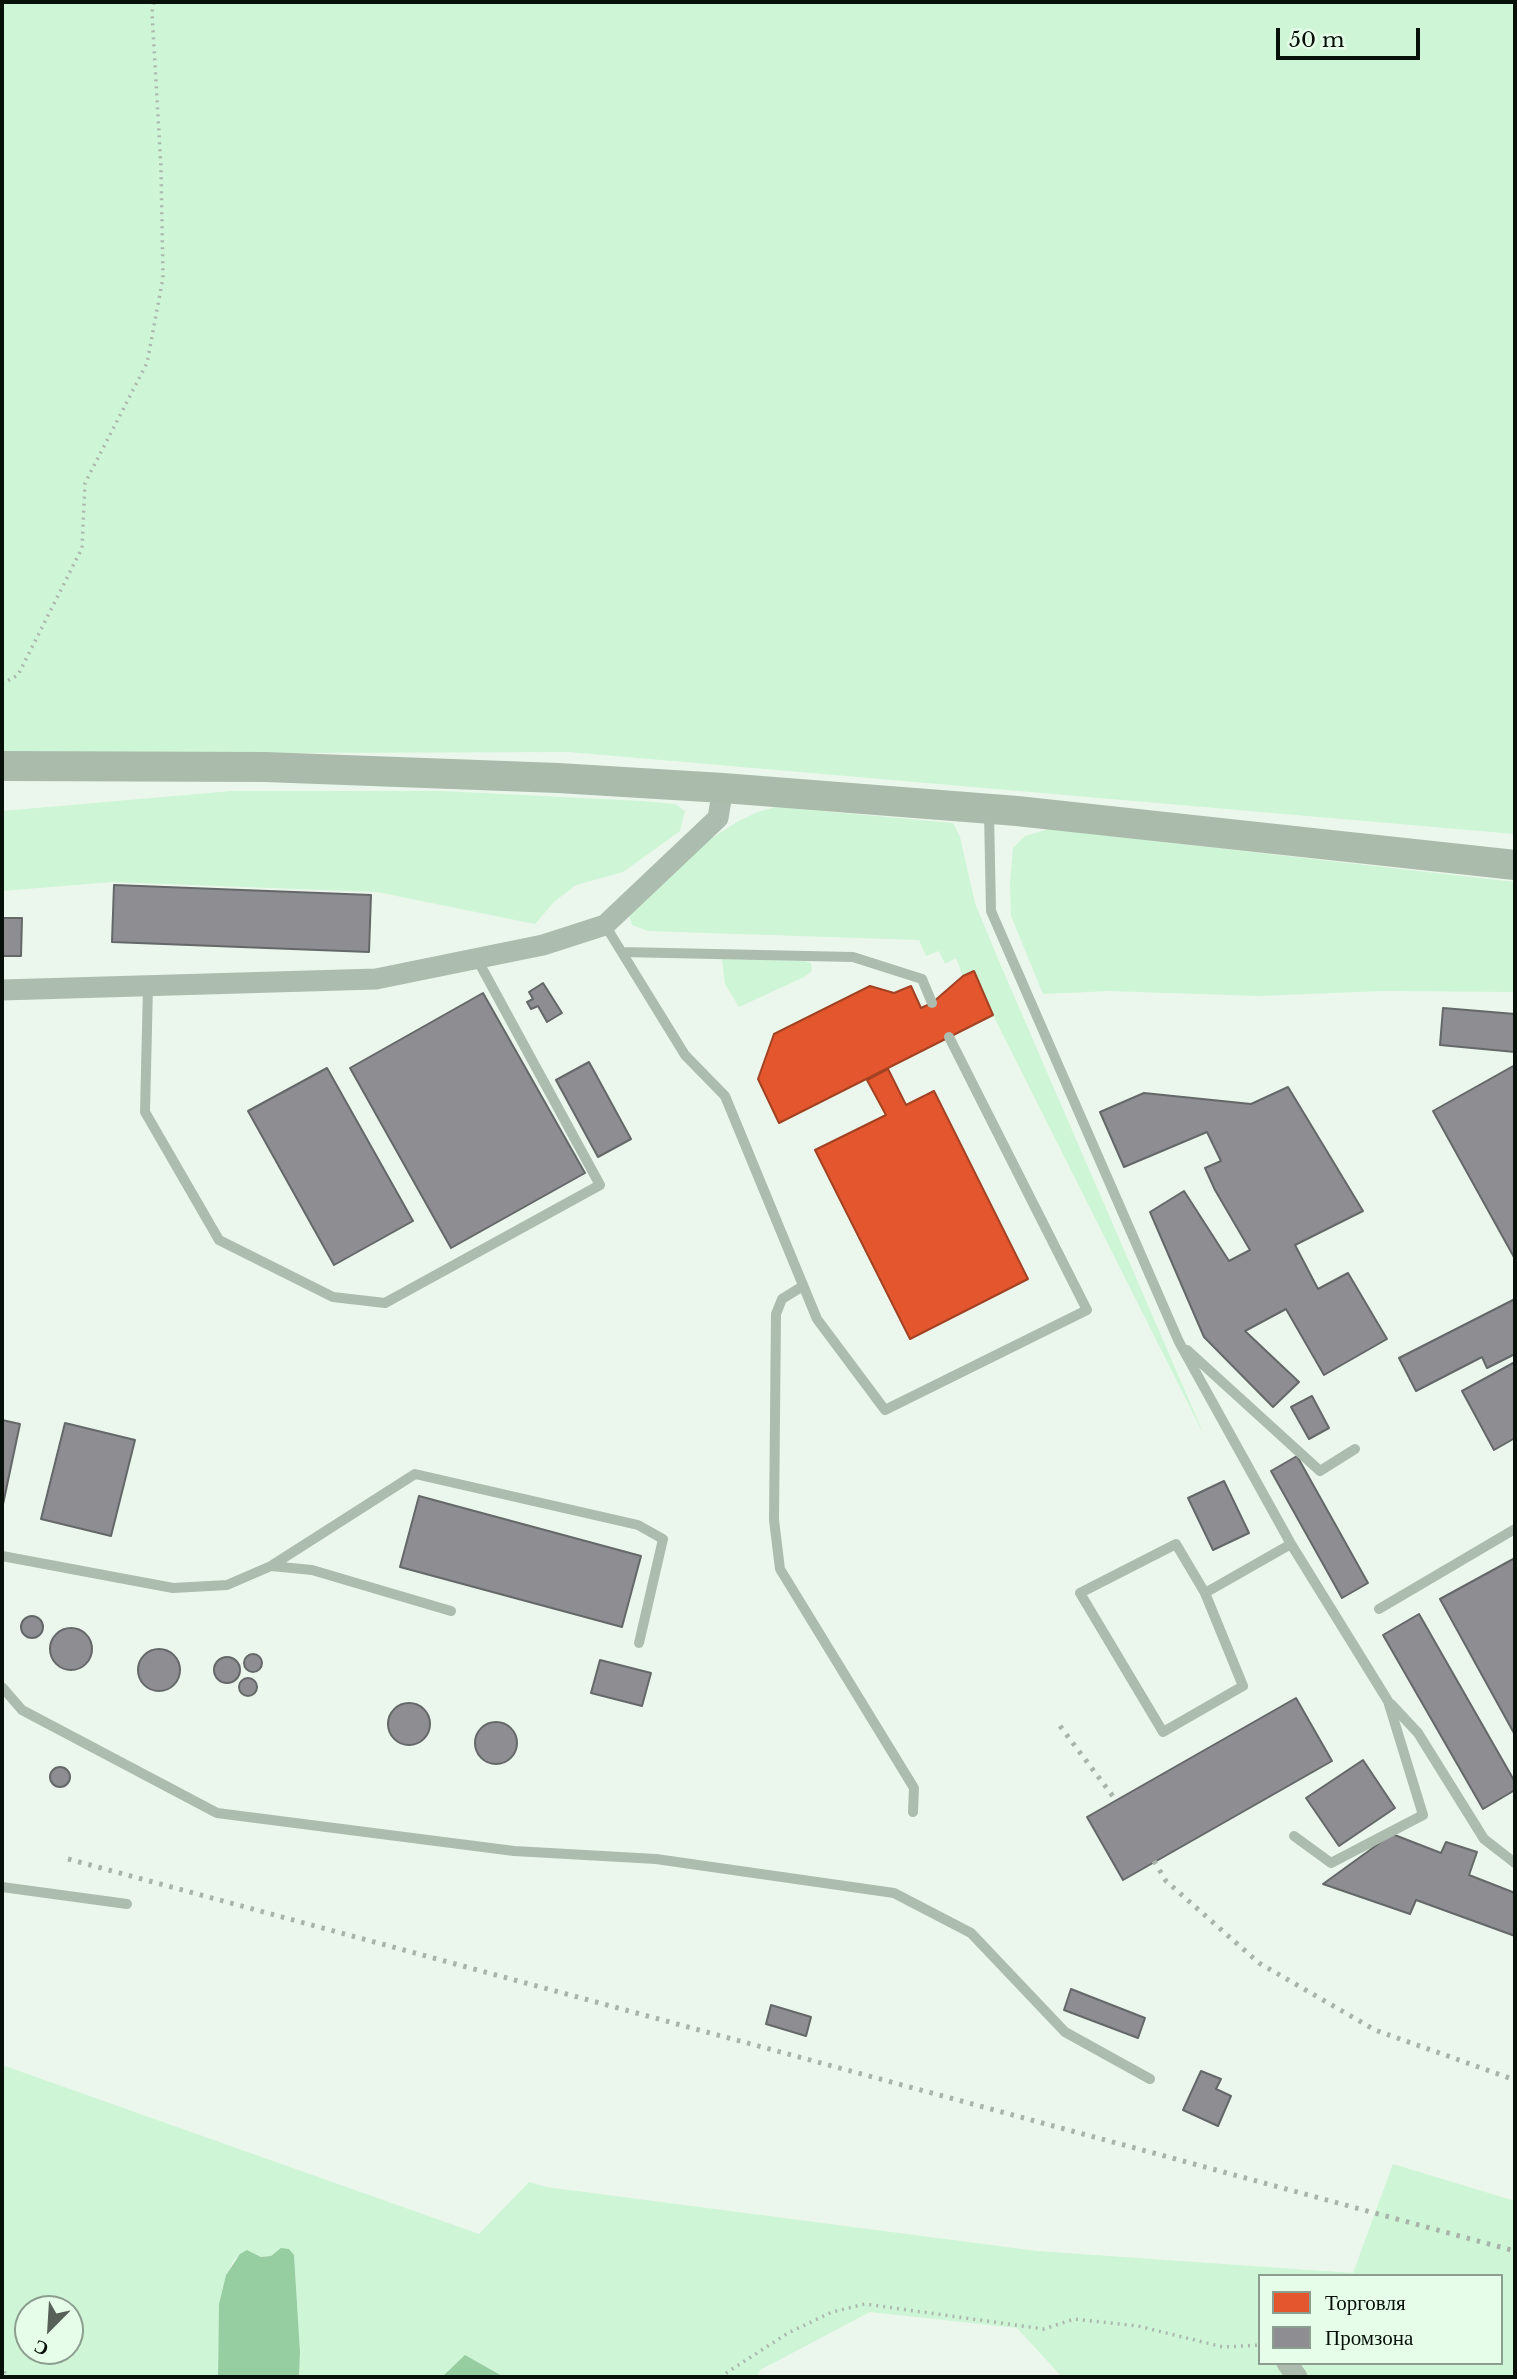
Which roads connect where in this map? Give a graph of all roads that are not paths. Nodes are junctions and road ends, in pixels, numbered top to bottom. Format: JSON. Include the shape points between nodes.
{"nodes":[{"id":1,"x":2,"y":766,"type":"edge"},
{"id":2,"x":723,"y":788,"type":"junction"},
{"id":3,"x":989,"y":810,"type":"junction"},
{"id":4,"x":1515,"y":865,"type":"edge"},
{"id":5,"x":606,"y":925,"type":"junction"},
{"id":6,"x":622,"y":952,"type":"junction"},
{"id":7,"x":477,"y":959,"type":"junction"},
{"id":8,"x":148,"y":986,"type":"junction"},
{"id":9,"x":2,"y":990,"type":"edge"},
{"id":10,"x":932,"y":1003,"type":"dead end"},
{"id":11,"x":949,"y":1037,"type":"dead end"},
{"id":12,"x":803,"y":1286,"type":"junction"},
{"id":13,"x":1179,"y":1342,"type":"junction"},
{"id":14,"x":1356,"y":1449,"type":"dead end"},
{"id":15,"x":1515,"y":1529,"type":"edge"},
{"id":16,"x":1291,"y":1544,"type":"junction"},
{"id":17,"x":2,"y":1556,"type":"edge"},
{"id":18,"x":271,"y":1566,"type":"junction"},
{"id":19,"x":1205,"y":1593,"type":"junction"},
{"id":20,"x":1379,"y":1609,"type":"dead end"},
{"id":21,"x":451,"y":1612,"type":"dead end"},
{"id":22,"x":639,"y":1643,"type":"dead end"},
{"id":23,"x":2,"y":1687,"type":"edge"},
{"id":24,"x":1388,"y":1702,"type":"junction"},
{"id":25,"x":913,"y":1812,"type":"dead end"},
{"id":26,"x":1294,"y":1836,"type":"dead end"},
{"id":27,"x":1515,"y":1863,"type":"edge"},
{"id":28,"x":2,"y":1887,"type":"edge"},
{"id":29,"x":127,"y":1903,"type":"dead end"},
{"id":30,"x":1150,"y":2079,"type":"dead end"}],
"edges":[{"from":1,"to":2,"type":"main road","via":[[265,767]]},
{"from":2,"to":3,"type":"main road"},
{"from":2,"to":5,"type":"street","via":[[718,818]]},
{"from":3,"to":4,"type":"main road"},
{"from":3,"to":13,"type":"lane","via":[[991,911]]},
{"from":5,"to":6,"type":"lane"},
{"from":5,"to":7,"type":"street"},
{"from":6,"to":10,"type":"lane","via":[[853,957],[922,979]]},
{"from":6,"to":12,"type":"lane","via":[[685,1055],[725,1096]]},
{"from":7,"to":8,"type":"street","via":[[376,979]]},
{"from":7,"to":8,"type":"lane","via":[[600,1185],[385,1303],[333,1297],[219,1240],[145,1112]]},
{"from":8,"to":9,"type":"street"},
{"from":11,"to":12,"type":"lane","via":[[1087,1310],[885,1410],[817,1319]]},
{"from":12,"to":25,"type":"lane","via":[[782,1299],[776,1314],[774,1520],[780,1569],[914,1788]]},
{"from":13,"to":14,"type":"lane","via":[[1320,1471]]},
{"from":13,"to":16,"type":"lane"},
{"from":15,"to":20,"type":"lane"},
{"from":16,"to":19,"type":"lane"},
{"from":16,"to":24,"type":"lane"},
{"from":17,"to":18,"type":"lane","via":[[173,1588],[227,1585]]},
{"from":18,"to":21,"type":"lane","via":[[312,1570]]},
{"from":18,"to":22,"type":"lane","via":[[415,1474],[638,1525],[663,1539]]},
{"from":19,"to":19,"type":"lane","via":[[1243,1686],[1163,1732],[1080,1594],[1176,1544]]},
{"from":23,"to":30,"type":"lane","via":[[22,1710],[217,1813],[514,1851],[656,1859],[894,1893],[971,1933],[1065,2032]]},
{"from":24,"to":26,"type":"lane","via":[[1423,1815],[1331,1863]]},
{"from":24,"to":27,"type":"lane","via":[[1418,1733],[1484,1839]]},
{"from":28,"to":29,"type":"lane"}]}
